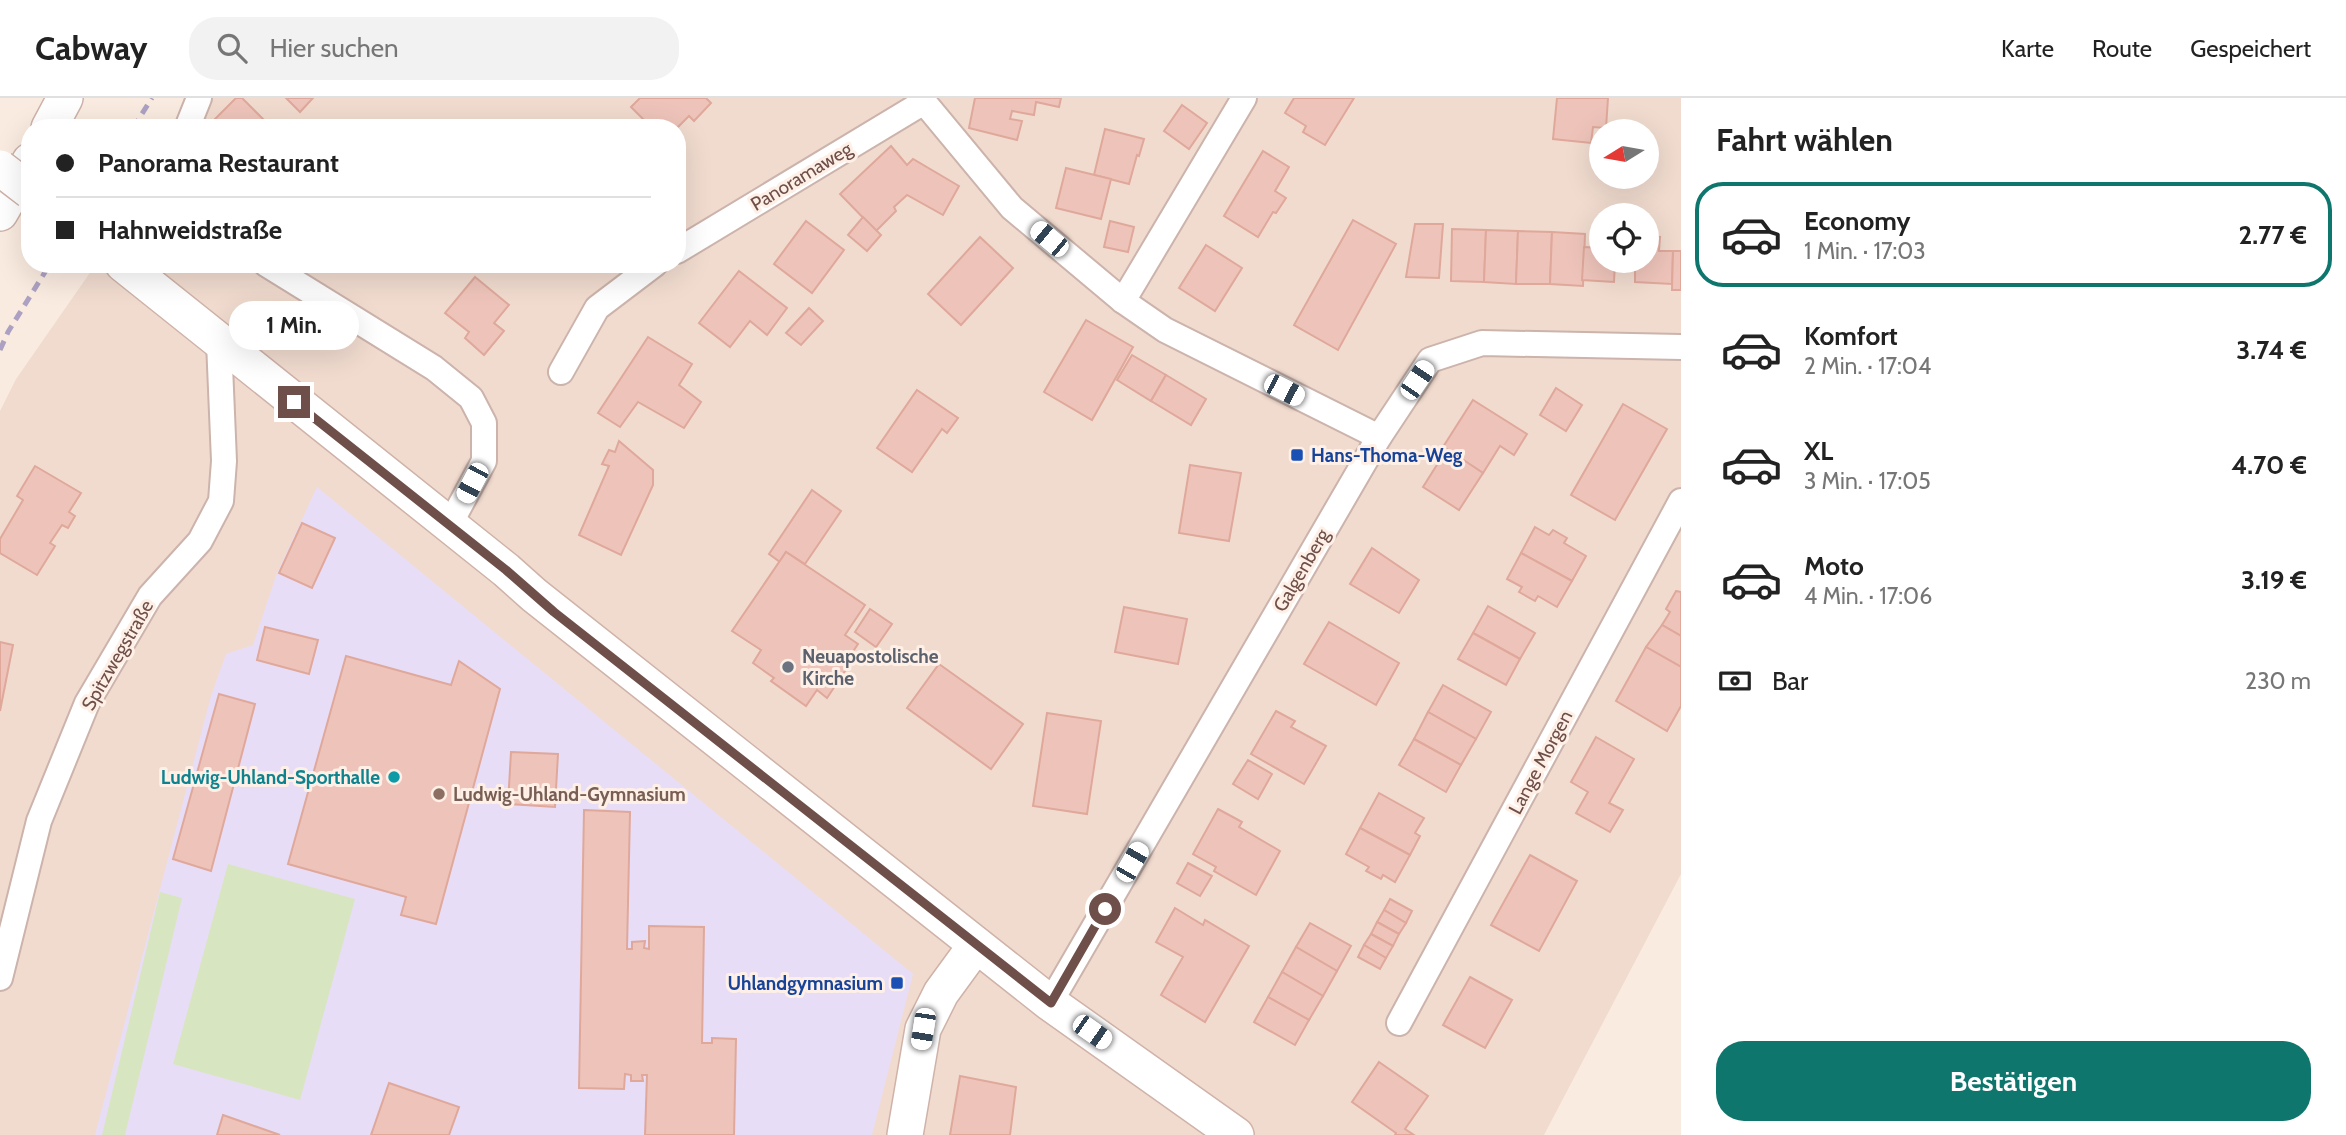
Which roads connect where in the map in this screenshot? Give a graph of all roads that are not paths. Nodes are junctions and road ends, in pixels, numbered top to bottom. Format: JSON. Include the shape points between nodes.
{"nodes":[{"id":1,"x":65,"y":98,"type":"edge"},
{"id":2,"x":199,"y":98,"type":"edge"},
{"id":3,"x":1244,"y":98,"type":"edge"},
{"id":4,"x":54,"y":119,"type":"edge"},
{"id":5,"x":191,"y":119,"type":"edge"},
{"id":6,"x":0,"y":168,"type":"edge"},
{"id":7,"x":21,"y":177,"type":"edge"},
{"id":8,"x":21,"y":184,"type":"edge"},
{"id":9,"x":0,"y":213,"type":"edge"},
{"id":10,"x":686,"y":245,"type":"edge"},
{"id":11,"x":134,"y":273,"type":"edge"},
{"id":12,"x":281,"y":273,"type":"edge"},
{"id":13,"x":644,"y":273,"type":"edge"},
{"id":14,"x":1123,"y":301,"type":"junction"},
{"id":15,"x":219,"y":341,"type":"junction"},
{"id":16,"x":1681,"y":347,"type":"edge"},
{"id":17,"x":561,"y":372,"type":"dead end"},
{"id":18,"x":1378,"y":438,"type":"junction"},
{"id":19,"x":1681,"y":501,"type":"edge"},
{"id":20,"x":449,"y":526,"type":"junction"},
{"id":21,"x":976,"y":945,"type":"junction"},
{"id":22,"x":0,"y":978,"type":"edge"},
{"id":23,"x":1051,"y":1003,"type":"junction"},
{"id":24,"x":1399,"y":1023,"type":"dead end"},
{"id":25,"x":905,"y":1135,"type":"edge"},
{"id":26,"x":1236,"y":1135,"type":"edge"}],
"edges":[{"from":1,"to":4,"type":"street"},
{"from":2,"to":5,"type":"street"},
{"from":3,"to":14,"type":"street"},
{"from":6,"to":8,"type":"street","bridge":true},
{"from":7,"to":9,"type":"street"},
{"from":10,"to":14,"type":"street","name":"Panoramaweg","via":[[924,102],[1012,208]]},
{"from":11,"to":15,"type":"street"},
{"from":12,"to":20,"type":"street","via":[[434,368],[471,398],[484,423],[484,461]]},
{"from":13,"to":17,"type":"street","via":[[597,308]]},
{"from":14,"to":18,"type":"street","via":[[1165,330]]},
{"from":15,"to":20,"type":"street"},
{"from":15,"to":22,"type":"street","name":"Spitzwegstraße","via":[[221,501],[200,541],[150,596],[87,703],[39,821]]},
{"from":16,"to":18,"type":"street","name":"Galgenberg","via":[[1482,343],[1430,360]]},
{"from":18,"to":23,"type":"street","name":"Galgenberg"},
{"from":19,"to":24,"type":"street","name":"Lange Morgen"},
{"from":20,"to":21,"type":"street"},
{"from":21,"to":23,"type":"street"},
{"from":21,"to":25,"type":"street","via":[[941,993],[923,1029]]},
{"from":23,"to":26,"type":"street"}]}
